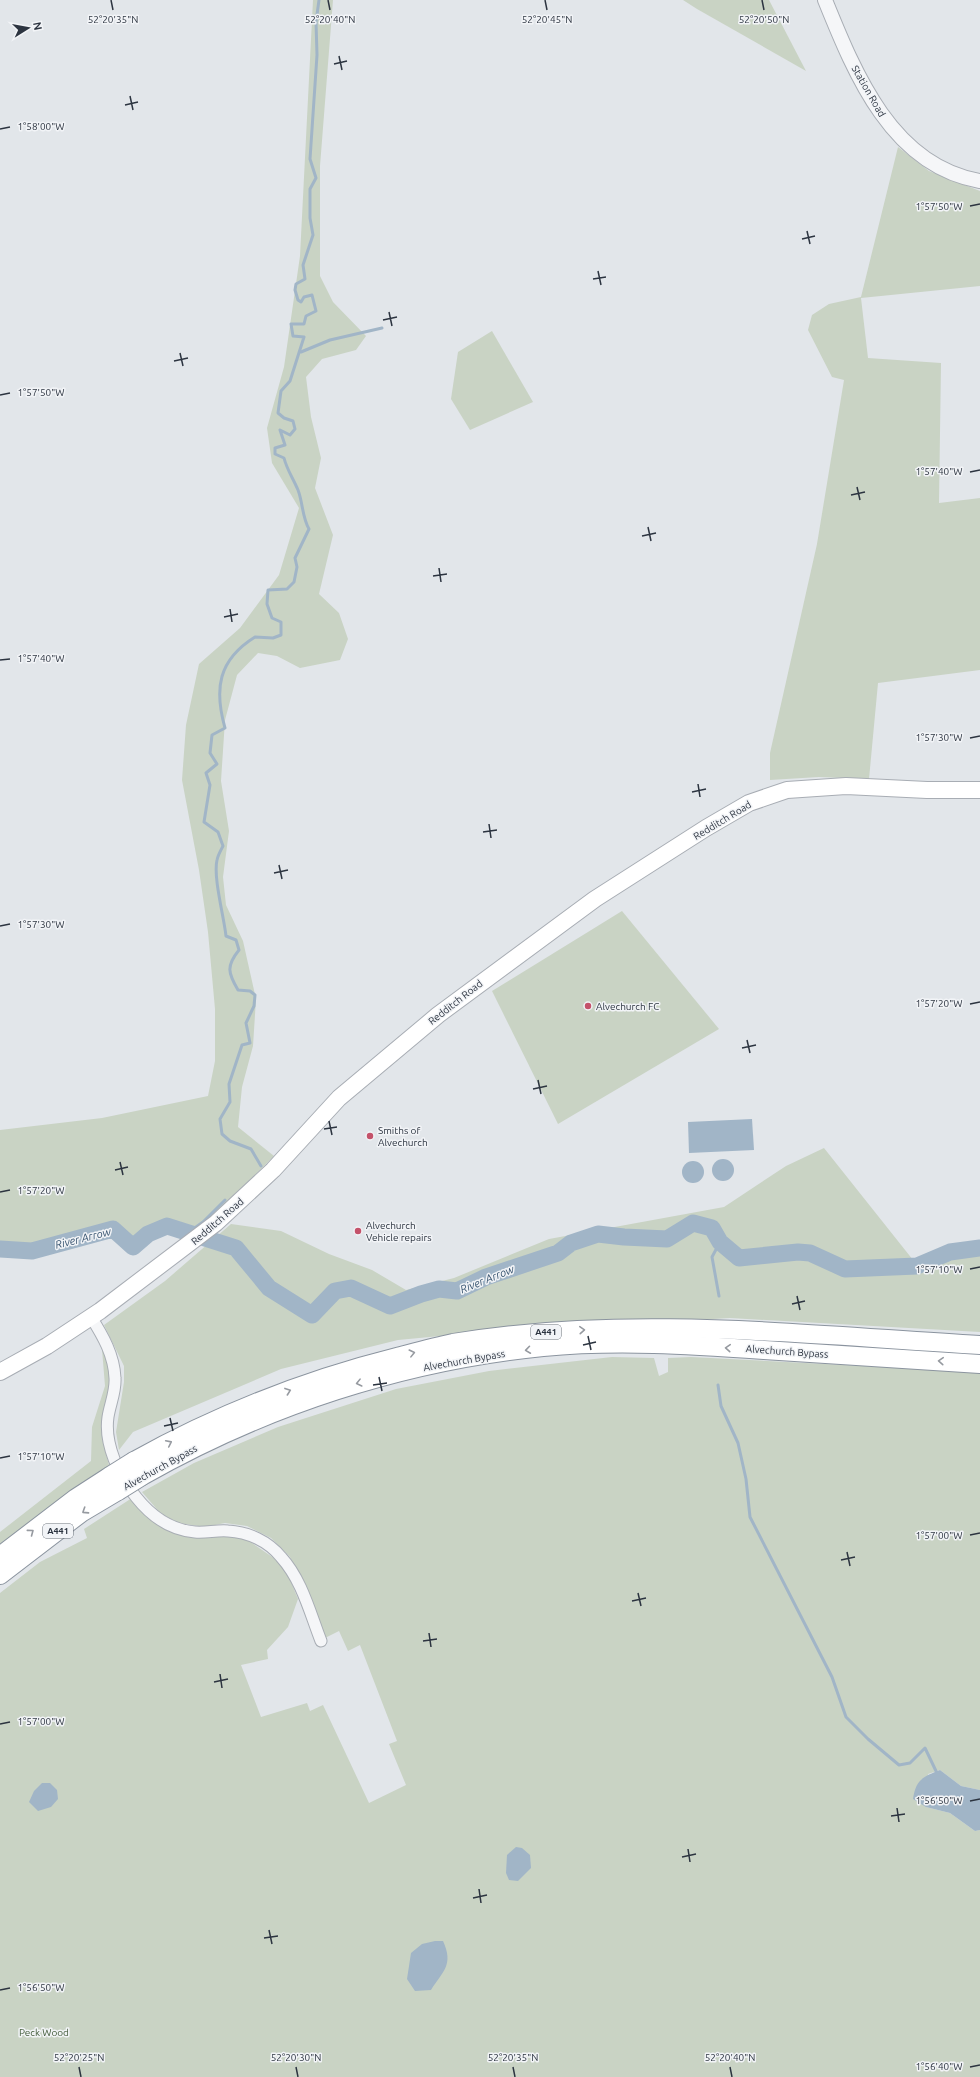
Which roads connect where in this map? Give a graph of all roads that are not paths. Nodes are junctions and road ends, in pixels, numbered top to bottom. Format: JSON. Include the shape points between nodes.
{"nodes":[{"id":1,"x":825,"y":0,"type":"edge"},
{"id":2,"x":980,"y":181,"type":"edge"},
{"id":3,"x":980,"y":790,"type":"edge"},
{"id":4,"x":91,"y":1317,"type":"junction"},
{"id":5,"x":980,"y":1345,"type":"edge"},
{"id":6,"x":980,"y":1364,"type":"edge"},
{"id":7,"x":0,"y":1372,"type":"edge"},
{"id":8,"x":138,"y":1468,"type":"junction"},
{"id":9,"x":114,"y":1483,"type":"junction"},
{"id":10,"x":0,"y":1556,"type":"edge"},
{"id":11,"x":0,"y":1575,"type":"edge"},
{"id":12,"x":321,"y":1641,"type":"dead end"}],
"edges":[{"from":1,"to":2,"type":"street","name":"Station Road","via":[[859,76],[885,119],[906,142],[930,162],[962,178]]},
{"from":3,"to":4,"type":"main road","name":"Redditch Road","via":[[804,787],[773,793],[749,802],[595,899],[438,1015],[339,1098],[273,1170],[216,1223]]},
{"from":4,"to":7,"type":"main road","name":"Redditch Road","via":[[47,1346]]},
{"from":4,"to":12,"type":"street","via":[[108,1346],[115,1371],[115,1389],[107,1425],[113,1458],[136,1496],[159,1519],[180,1529],[241,1533],[273,1548],[299,1584]]},
{"from":8,"to":5,"type":"highway","name":"Alvechurch Bypass","number":"A441","one_way":true,"via":[[242,1408],[344,1370],[452,1344],[542,1332],[679,1328]]},
{"from":6,"to":8,"type":"highway","name":"Alvechurch Bypass","number":"A441","one_way":true,"via":[[678,1344],[543,1347],[449,1361],[346,1387],[250,1422],[168,1461]]},
{"from":8,"to":9,"type":"highway","name":"Alvechurch Bypass","number":"A441","bridge":true},
{"from":10,"to":9,"type":"highway","name":"Alvechurch Bypass","number":"A441","one_way":true,"via":[[76,1498]]},
{"from":9,"to":11,"type":"highway","name":"Alvechurch Bypass","number":"A441","one_way":true,"via":[[81,1513]]}]}
